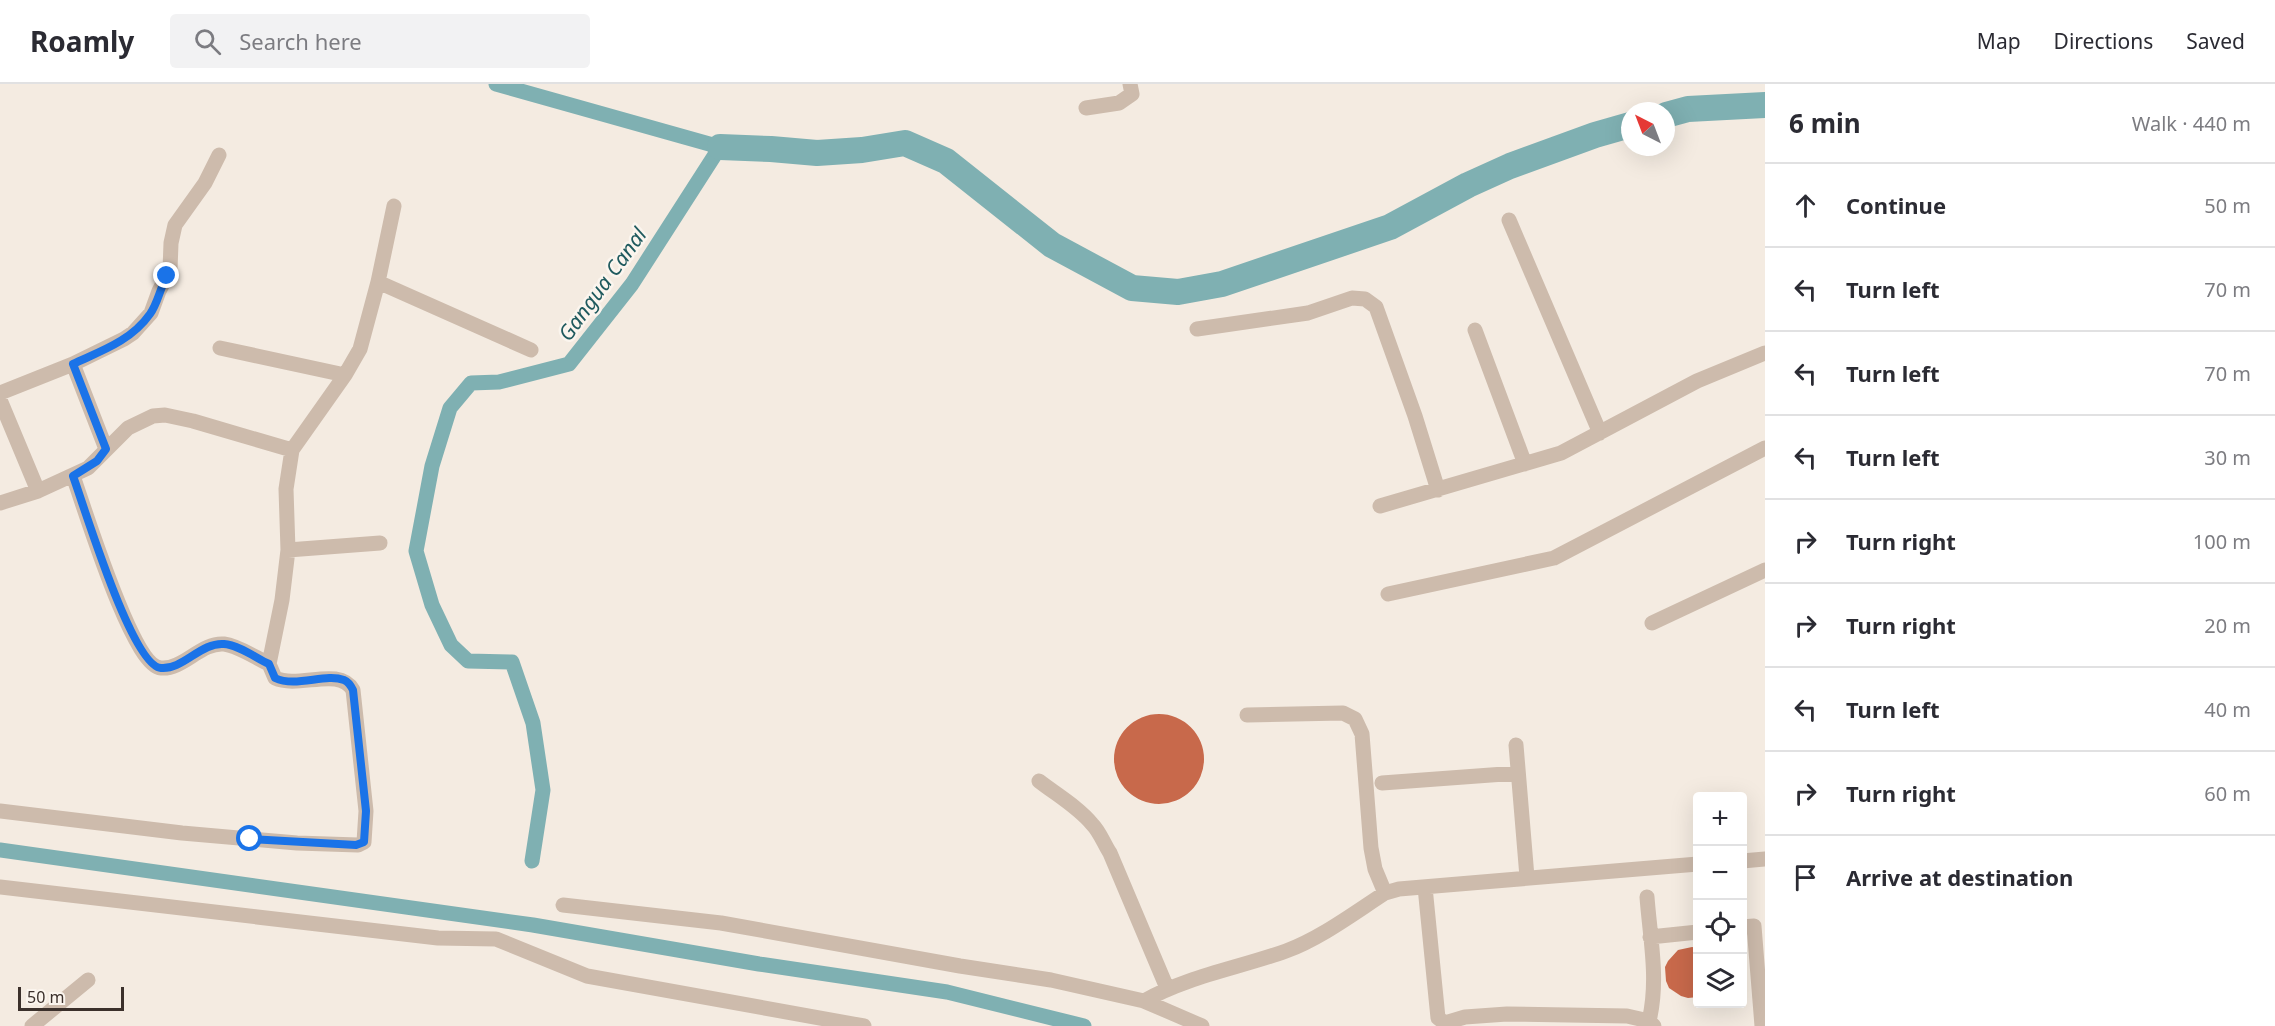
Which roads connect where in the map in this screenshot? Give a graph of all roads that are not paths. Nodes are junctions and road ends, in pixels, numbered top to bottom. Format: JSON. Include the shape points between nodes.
{"nodes":[{"id":1,"x":1130,"y":84,"type":"edge"},
{"id":2,"x":1086,"y":108,"type":"dead end"},
{"id":3,"x":219,"y":155,"type":"dead end"},
{"id":4,"x":394,"y":206,"type":"dead end"},
{"id":5,"x":1509,"y":220,"type":"dead end"},
{"id":6,"x":378,"y":282,"type":"junction"},
{"id":7,"x":1197,"y":329,"type":"dead end"},
{"id":8,"x":1475,"y":330,"type":"dead end"},
{"id":9,"x":220,"y":348,"type":"dead end"},
{"id":10,"x":531,"y":350,"type":"dead end"},
{"id":11,"x":1765,"y":353,"type":"edge"},
{"id":12,"x":73,"y":364,"type":"junction"},
{"id":13,"x":345,"y":375,"type":"junction"},
{"id":14,"x":0,"y":393,"type":"edge"},
{"id":15,"x":0,"y":400,"type":"edge"},
{"id":16,"x":1600,"y":433,"type":"junction"},
{"id":17,"x":1765,"y":448,"type":"edge"},
{"id":18,"x":106,"y":449,"type":"junction"},
{"id":19,"x":292,"y":450,"type":"junction"},
{"id":20,"x":1525,"y":464,"type":"junction"},
{"id":21,"x":73,"y":476,"type":"junction"},
{"id":22,"x":1438,"y":490,"type":"junction"},
{"id":23,"x":38,"y":491,"type":"junction"},
{"id":24,"x":0,"y":503,"type":"edge"},
{"id":25,"x":1380,"y":506,"type":"dead end"},
{"id":26,"x":380,"y":543,"type":"dead end"},
{"id":27,"x":288,"y":549,"type":"junction"},
{"id":28,"x":1765,"y":570,"type":"edge"},
{"id":29,"x":1388,"y":594,"type":"dead end"},
{"id":30,"x":1652,"y":623,"type":"dead end"},
{"id":31,"x":269,"y":664,"type":"junction"},
{"id":32,"x":1247,"y":716,"type":"dead end"},
{"id":33,"x":1516,"y":745,"type":"dead end"},
{"id":34,"x":1518,"y":773,"type":"junction"},
{"id":35,"x":1039,"y":781,"type":"dead end"},
{"id":36,"x":1382,"y":783,"type":"dead end"},
{"id":37,"x":0,"y":811,"type":"edge"},
{"id":38,"x":1765,"y":860,"type":"edge"},
{"id":39,"x":1747,"y":861,"type":"edge"},
{"id":40,"x":1693,"y":864,"type":"edge"},
{"id":41,"x":1527,"y":877,"type":"junction"},
{"id":42,"x":0,"y":887,"type":"edge"},
{"id":43,"x":1425,"y":887,"type":"junction"},
{"id":44,"x":1385,"y":893,"type":"junction"},
{"id":45,"x":1647,"y":897,"type":"dead end"},
{"id":46,"x":563,"y":905,"type":"dead end"},
{"id":47,"x":1747,"y":927,"type":"edge"},
{"id":48,"x":1693,"y":933,"type":"edge"},
{"id":49,"x":1650,"y":937,"type":"junction"},
{"id":50,"x":88,"y":980,"type":"dead end"},
{"id":51,"x":1167,"y":988,"type":"junction"},
{"id":52,"x":1144,"y":1001,"type":"junction"},
{"id":53,"x":1651,"y":1023,"type":"edge"},
{"id":54,"x":32,"y":1026,"type":"edge"},
{"id":55,"x":864,"y":1026,"type":"edge"},
{"id":56,"x":1202,"y":1026,"type":"edge"},
{"id":57,"x":1762,"y":1026,"type":"edge"}],
"edges":[{"from":1,"to":2,"type":"street","via":[[1132,94],[1119,104]]},
{"from":3,"to":12,"type":"street","via":[[205,183],[175,225],[170,270],[151,313],[124,339]]},
{"from":4,"to":6,"type":"street"},
{"from":5,"to":16,"type":"street"},
{"from":6,"to":10,"type":"street"},
{"from":6,"to":13,"type":"street","via":[[360,348]]},
{"from":7,"to":22,"type":"street","via":[[1308,313],[1352,298],[1370,302],[1376,308]]},
{"from":8,"to":20,"type":"street"},
{"from":9,"to":13,"type":"street"},
{"from":11,"to":16,"type":"street","via":[[1697,381]]},
{"from":12,"to":14,"type":"street"},
{"from":12,"to":18,"type":"street"},
{"from":13,"to":19,"type":"street"},
{"from":15,"to":23,"type":"street"},
{"from":16,"to":20,"type":"street","via":[[1561,453]]},
{"from":17,"to":29,"type":"street","via":[[1554,558]]},
{"from":18,"to":19,"type":"street","via":[[139,421],[165,415]]},
{"from":18,"to":21,"type":"street","via":[[97,461]]},
{"from":19,"to":27,"type":"street","via":[[286,489]]},
{"from":20,"to":22,"type":"street"},
{"from":21,"to":23,"type":"street"},
{"from":21,"to":31,"type":"street","via":[[111,587],[149,663],[159,669],[170,667],[212,646],[225,644]]},
{"from":22,"to":25,"type":"street"},
{"from":23,"to":24,"type":"street"},
{"from":26,"to":27,"type":"street"},
{"from":27,"to":31,"type":"street"},
{"from":28,"to":30,"type":"street"},
{"from":31,"to":37,"type":"street","via":[[275,678],[284,682],[338,679],[349,683],[353,690],[366,811],[366,838],[362,844],[182,833]]},
{"from":32,"to":44,"type":"street","via":[[1343,713],[1355,718],[1362,734],[1371,848]]},
{"from":33,"to":34,"type":"street"},
{"from":34,"to":36,"type":"street"},
{"from":34,"to":41,"type":"street"},
{"from":35,"to":51,"type":"street","via":[[1083,815],[1100,836]]},
{"from":38,"to":39,"type":"street"},
{"from":40,"to":41,"type":"street"},
{"from":41,"to":43,"type":"street"},
{"from":42,"to":55,"type":"street","via":[[438,938],[496,939],[587,976]]},
{"from":43,"to":44,"type":"street"},
{"from":43,"to":53,"type":"street","via":[[1438,1018],[1445,1023],[1465,1017],[1507,1014],[1627,1016]]},
{"from":44,"to":51,"type":"street","via":[[1287,951]]},
{"from":45,"to":49,"type":"street"},
{"from":46,"to":52,"type":"street","via":[[744,926],[949,965],[1062,981]]},
{"from":47,"to":57,"type":"street","via":[[1754,926]]},
{"from":48,"to":49,"type":"street"},
{"from":49,"to":53,"type":"street","via":[[1654,979]]},
{"from":50,"to":54,"type":"street"},
{"from":51,"to":52,"type":"street"},
{"from":52,"to":56,"type":"street"}]}
